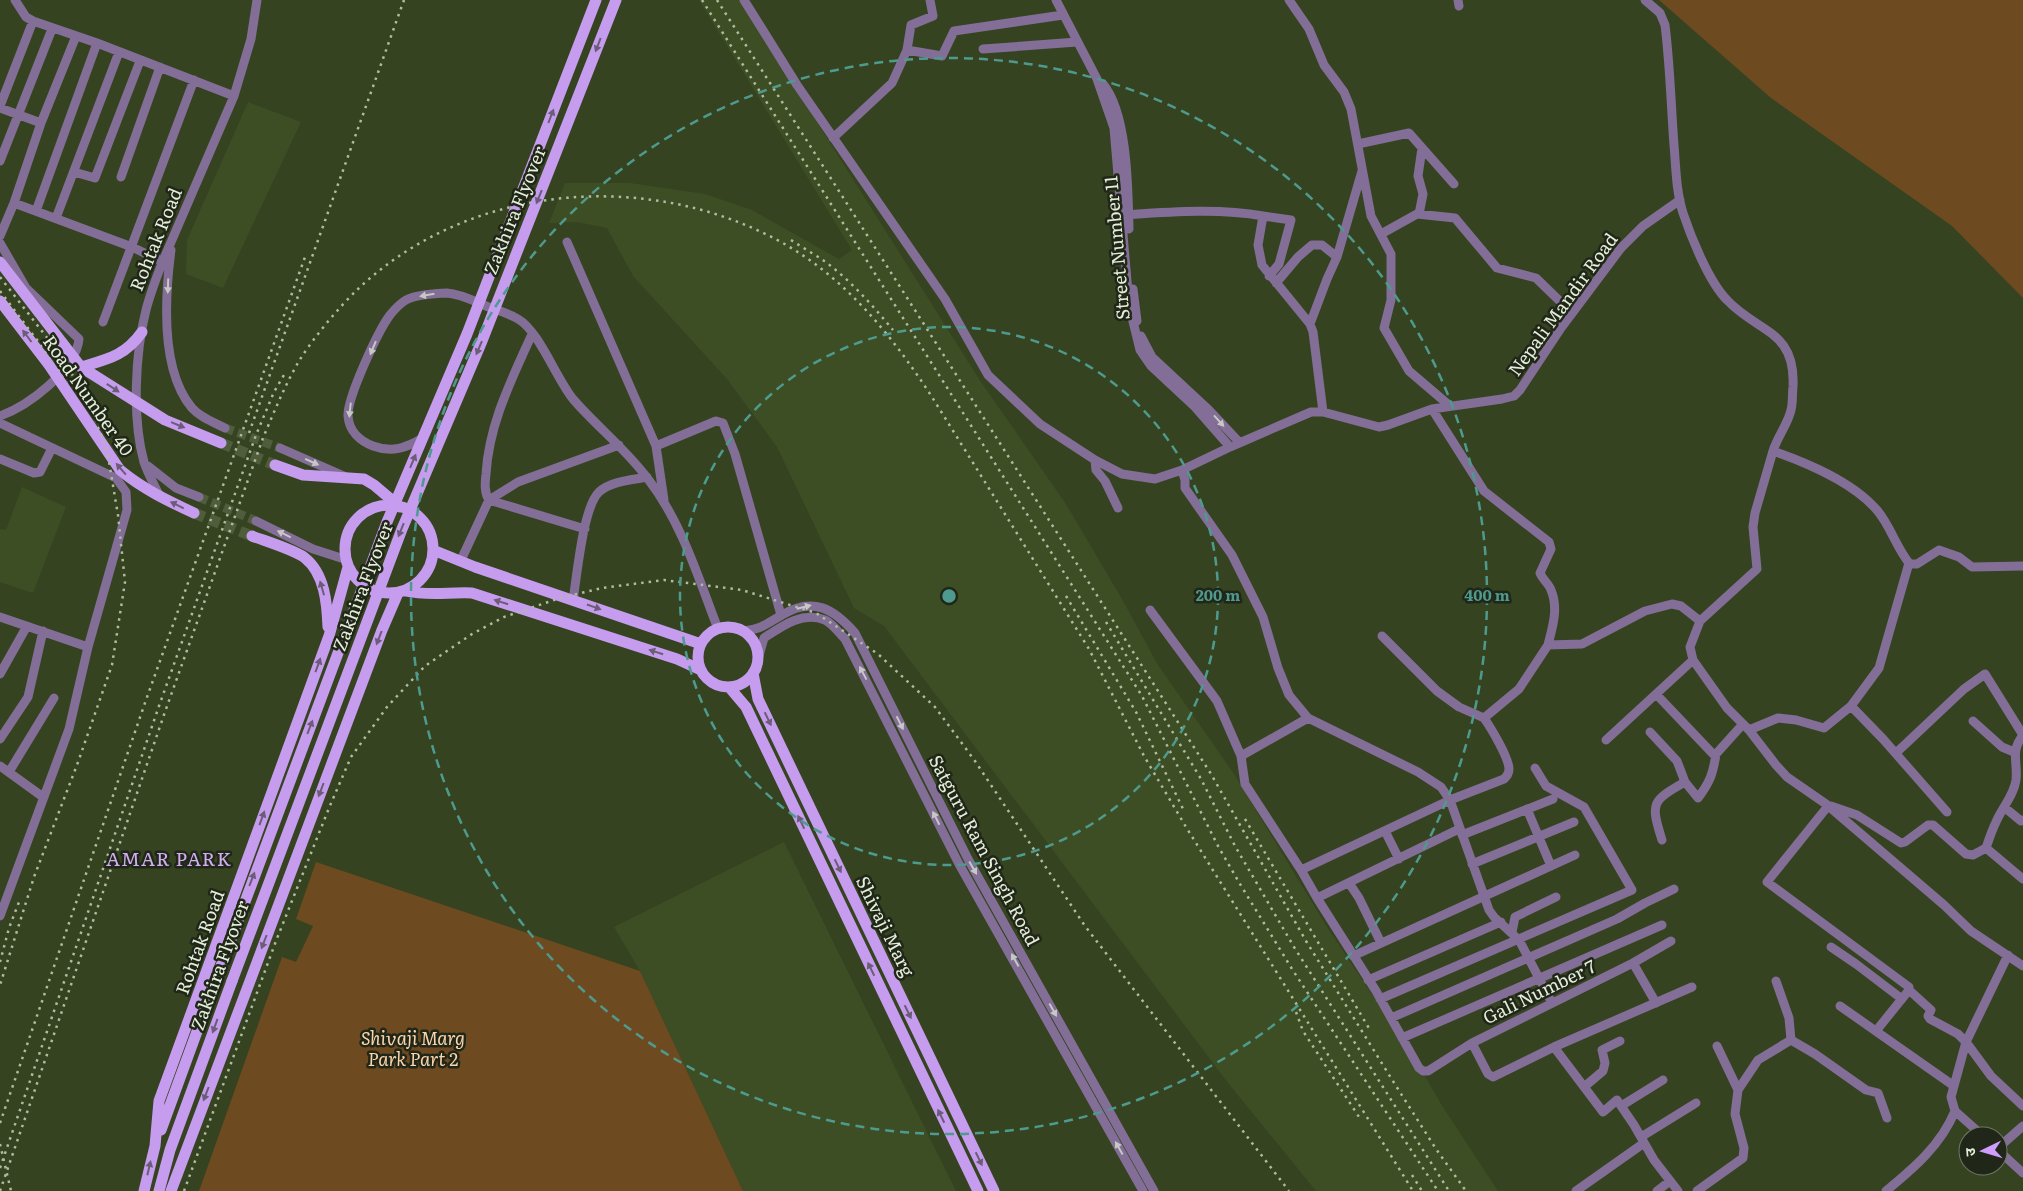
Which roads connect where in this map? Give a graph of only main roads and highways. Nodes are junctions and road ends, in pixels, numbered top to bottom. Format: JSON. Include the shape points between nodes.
{"nodes":[{"id":1,"x":596,"y":0,"type":"edge"},
{"id":2,"x":616,"y":0,"type":"edge"},
{"id":3,"x":0,"y":262,"type":"edge"},
{"id":4,"x":0,"y":301,"type":"edge"},
{"id":5,"x":142,"y":332,"type":"road end"},
{"id":6,"x":81,"y":367,"type":"junction"},
{"id":7,"x":221,"y":443,"type":"tunnel mouth"},
{"id":8,"x":275,"y":465,"type":"tunnel mouth"},
{"id":9,"x":400,"y":506,"type":"junction"},
{"id":10,"x":194,"y":513,"type":"tunnel mouth"},
{"id":11,"x":252,"y":536,"type":"tunnel mouth"},
{"id":12,"x":313,"y":549,"type":"road end"},
{"id":13,"x":433,"y":550,"type":"junction"},
{"id":14,"x":298,"y":554,"type":"junction"},
{"id":15,"x":348,"y":567,"type":"junction"},
{"id":16,"x":401,"y":592,"type":"junction"},
{"id":17,"x":329,"y":636,"type":"junction"},
{"id":18,"x":701,"y":644,"type":"junction"},
{"id":19,"x":701,"y":670,"type":"junction"},
{"id":20,"x":753,"y":673,"type":"junction"},
{"id":21,"x":728,"y":687,"type":"junction"},
{"id":22,"x":155,"y":1146,"type":"junction"},
{"id":23,"x":144,"y":1191,"type":"edge"},
{"id":24,"x":159,"y":1191,"type":"edge"},
{"id":25,"x":171,"y":1191,"type":"edge"},
{"id":26,"x":978,"y":1191,"type":"edge"},
{"id":27,"x":994,"y":1191,"type":"edge"}],
"edges":[{"from":22,"to":1,"type":"main road","name":"Zakhira Flyover","one_way":true,"bridge":true,"via":[[387,522],[467,334]]},
{"from":2,"to":24,"type":"main road","name":"Zakhira Flyover","one_way":true,"bridge":true,"via":[[482,341],[402,529],[232,981],[170,1150]]},
{"from":3,"to":6,"type":"main road","name":"Road Number 40"},
{"from":10,"to":4,"type":"main road","name":"Road Number 40","one_way":true,"via":[[160,497],[120,470],[58,378]]},
{"from":5,"to":6,"type":"main road","via":[[123,352]]},
{"from":6,"to":7,"type":"main road","name":"Road Number 40","one_way":true,"via":[[165,420]]},
{"from":8,"to":9,"type":"main road","via":[[303,475],[364,479]]},
{"from":9,"to":13,"type":"main road","via":[[420,518],[429,533]]},
{"from":9,"to":15,"type":"main road","via":[[372,508],[360,516],[345,540]]},
{"from":11,"to":14,"type":"main road"},
{"from":12,"to":14,"type":"main road"},
{"from":13,"to":16,"type":"main road","via":[[425,575]]},
{"from":13,"to":18,"type":"main road","one_way":true},
{"from":17,"to":14,"type":"main road","one_way":true,"via":[[327,608],[316,570]]},
{"from":15,"to":16,"type":"main road","via":[[356,580],[368,589],[383,593]]},
{"from":15,"to":17,"type":"main road","name":"Rohtak Road"},
{"from":19,"to":16,"type":"main road","one_way":true,"via":[[678,658],[472,594]]},
{"from":16,"to":25,"type":"main road","one_way":true,"via":[[371,658]]},
{"from":22,"to":17,"type":"main road","name":"Rohtak Road","one_way":true,"via":[[160,1101]]},
{"from":18,"to":19,"type":"main road","via":[[698,657]]},
{"from":18,"to":20,"type":"main road","via":[[718,629],[731,627],[744,631],[754,643],[758,658]]},
{"from":19,"to":21,"type":"main road","via":[[707,679]]},
{"from":20,"to":21,"type":"main road","via":[[743,683]]},
{"from":20,"to":27,"type":"main road","name":"Shivaji Marg","one_way":true,"via":[[758,699]]},
{"from":26,"to":21,"type":"main road","name":"Shivaji Marg","one_way":true,"via":[[746,707]]},
{"from":23,"to":22,"type":"main road","name":"Rohtak Road","one_way":true}]}
